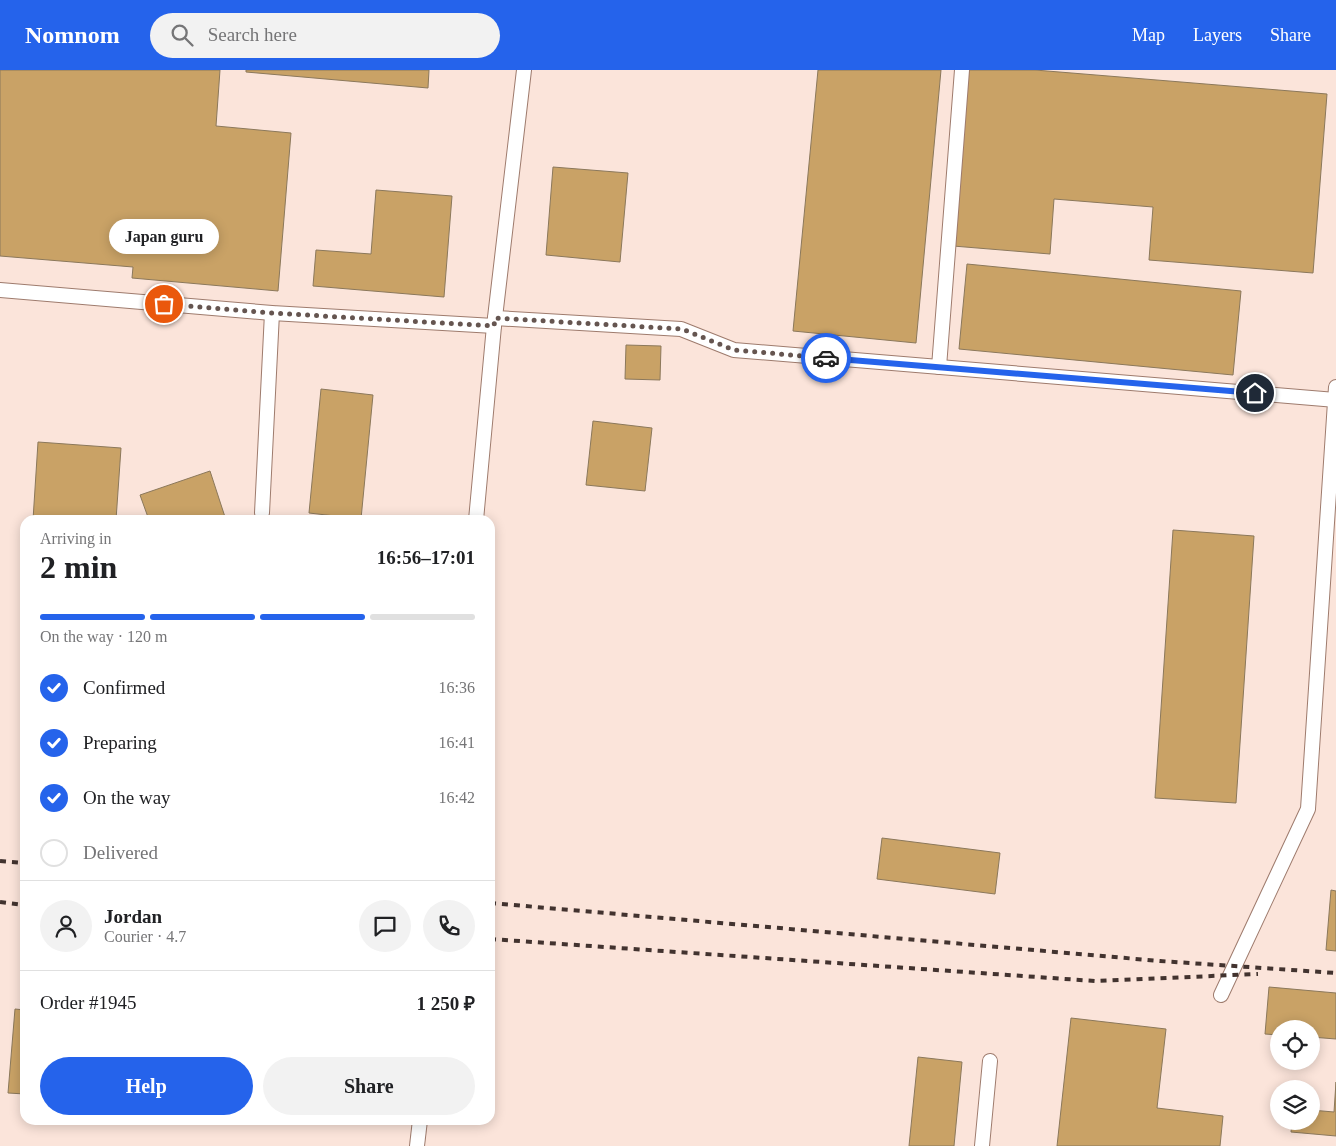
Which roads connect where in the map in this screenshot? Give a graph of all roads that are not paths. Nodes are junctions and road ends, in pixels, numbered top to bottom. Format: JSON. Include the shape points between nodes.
{"nodes":[{"id":1,"x":524,"y":70,"type":"edge"},
{"id":2,"x":962,"y":70,"type":"edge"},
{"id":3,"x":0,"y":290,"type":"edge"},
{"id":4,"x":272,"y":313,"type":"junction"},
{"id":5,"x":494,"y":322,"type":"junction"},
{"id":6,"x":939,"y":367,"type":"junction"},
{"id":7,"x":1336,"y":395,"type":"edge"},
{"id":8,"x":262,"y":513,"type":"dead end"},
{"id":9,"x":476,"y":515,"type":"edge"},
{"id":10,"x":1221,"y":995,"type":"dead end"},
{"id":11,"x":990,"y":1061,"type":"dead end"},
{"id":12,"x":419,"y":1125,"type":"edge"},
{"id":13,"x":417,"y":1146,"type":"edge"},
{"id":14,"x":982,"y":1146,"type":"edge"}],
"edges":[{"from":1,"to":5,"type":"lane"},
{"from":2,"to":6,"type":"lane"},
{"from":3,"to":4,"type":"lane"},
{"from":4,"to":5,"type":"lane"},
{"from":4,"to":8,"type":"lane"},
{"from":5,"to":6,"type":"lane","via":[[682,329],[734,350]]},
{"from":5,"to":9,"type":"lane"},
{"from":6,"to":7,"type":"lane"},
{"from":7,"to":10,"type":"lane","via":[[1308,809]]},
{"from":11,"to":14,"type":"lane"},
{"from":12,"to":13,"type":"lane"}]}
